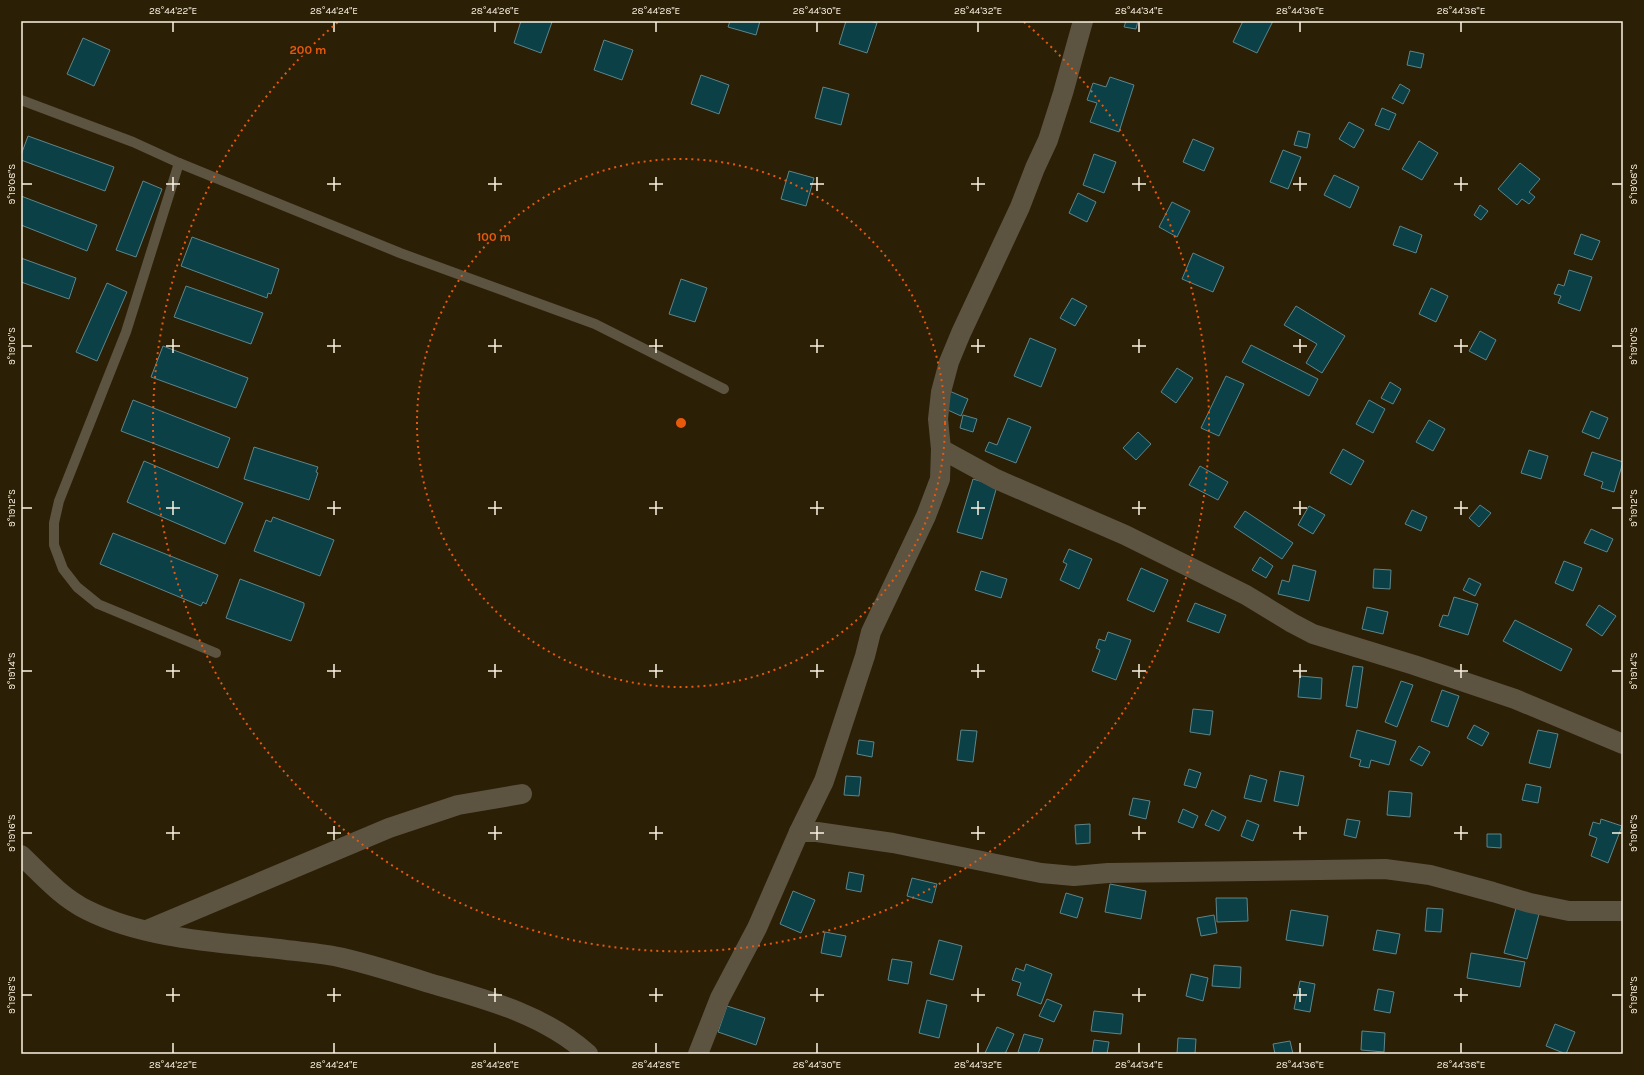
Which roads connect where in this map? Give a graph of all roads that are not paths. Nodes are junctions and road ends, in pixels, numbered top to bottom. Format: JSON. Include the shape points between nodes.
{"nodes":[{"id":1,"x":1083,"y":21,"type":"edge"},
{"id":2,"x":21,"y":100,"type":"edge"},
{"id":3,"x":179,"y":163,"type":"junction"},
{"id":4,"x":724,"y":388,"type":"dead end"},
{"id":5,"x":941,"y":449,"type":"junction"},
{"id":6,"x":216,"y":653,"type":"dead end"},
{"id":7,"x":1623,"y":744,"type":"edge"},
{"id":8,"x":522,"y":794,"type":"dead end"},
{"id":9,"x":799,"y":832,"type":"junction"},
{"id":10,"x":21,"y":855,"type":"edge"},
{"id":11,"x":1623,"y":911,"type":"edge"},
{"id":12,"x":147,"y":930,"type":"junction"},
{"id":13,"x":588,"y":1054,"type":"edge"},
{"id":14,"x":698,"y":1054,"type":"edge"}],
"edges":[{"from":1,"to":5,"type":"street","via":[[1048,140],[949,362],[941,392],[938,419]]},
{"from":2,"to":3,"type":"lane","via":[[133,142]]},
{"from":3,"to":4,"type":"lane","via":[[400,254],[595,324]]},
{"from":3,"to":6,"type":"lane","via":[[126,332],[59,501],[54,523],[54,545],[63,569],[77,588],[98,604]]},
{"from":5,"to":7,"type":"street","via":[[996,479],[1125,535],[1239,591],[1313,634],[1515,699]]},
{"from":5,"to":9,"type":"street","via":[[940,479],[926,516],[871,632],[824,782]]},
{"from":8,"to":12,"type":"street","via":[[458,805],[389,828]]},
{"from":9,"to":11,"type":"street","via":[[817,832],[893,843],[1074,876],[1108,873],[1385,869],[1430,875],[1530,903],[1569,911]]},
{"from":9,"to":14,"type":"street","via":[[757,928],[720,998]]},
{"from":10,"to":12,"type":"street","via":[[60,893],[87,910],[125,925]]},
{"from":12,"to":13,"type":"street","via":[[207,942],[342,958],[487,999],[536,1018],[575,1042]]}]}
